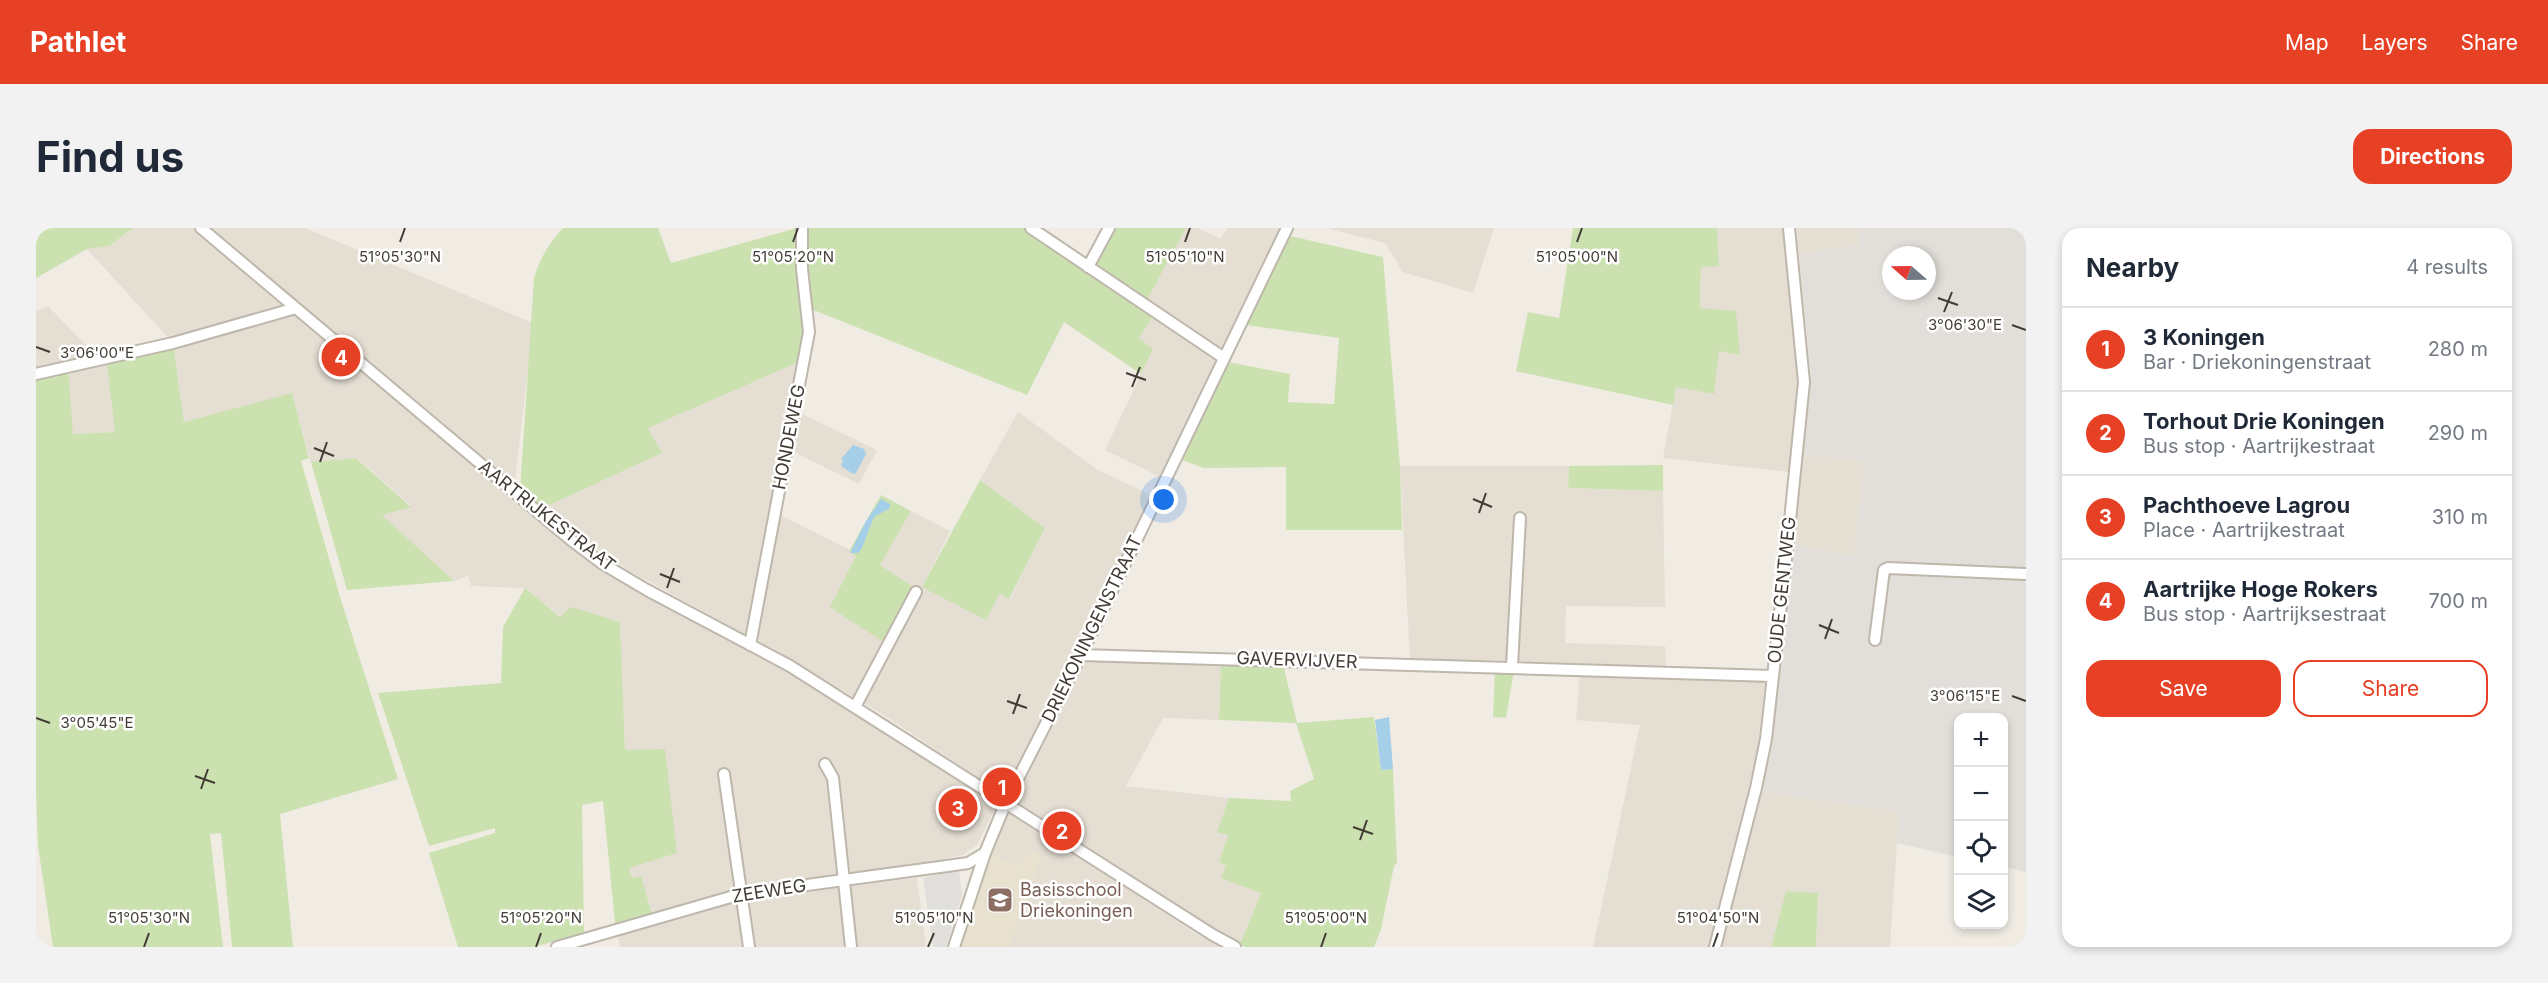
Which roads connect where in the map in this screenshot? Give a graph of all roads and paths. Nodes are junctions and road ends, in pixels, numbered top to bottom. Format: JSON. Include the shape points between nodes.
{"nodes":[{"id":1,"x":201,"y":228,"type":"edge"},
{"id":2,"x":802,"y":228,"type":"edge"},
{"id":3,"x":1031,"y":228,"type":"edge"},
{"id":4,"x":1109,"y":228,"type":"edge"},
{"id":5,"x":1287,"y":228,"type":"edge"},
{"id":6,"x":1789,"y":228,"type":"edge"},
{"id":7,"x":1088,"y":267,"type":"junction"},
{"id":8,"x":296,"y":308,"type":"junction"},
{"id":9,"x":1224,"y":358,"type":"junction"},
{"id":10,"x":36,"y":374,"type":"edge"},
{"id":11,"x":1520,"y":518,"type":"dead end"},
{"id":12,"x":2026,"y":574,"type":"edge"},
{"id":13,"x":916,"y":592,"type":"dead end"},
{"id":14,"x":1875,"y":640,"type":"dead end"},
{"id":15,"x":750,"y":645,"type":"junction"},
{"id":16,"x":1081,"y":655,"type":"junction"},
{"id":17,"x":1512,"y":666,"type":"junction"},
{"id":18,"x":1773,"y":675,"type":"junction"},
{"id":19,"x":855,"y":707,"type":"junction"},
{"id":20,"x":825,"y":764,"type":"dead end"},
{"id":21,"x":724,"y":774,"type":"dead end"},
{"id":22,"x":1006,"y":802,"type":"junction"},
{"id":23,"x":985,"y":853,"type":"junction"},
{"id":24,"x":844,"y":880,"type":"junction"},
{"id":25,"x":741,"y":894,"type":"junction"},
{"id":26,"x":557,"y":947,"type":"edge"},
{"id":27,"x":749,"y":947,"type":"edge"},
{"id":28,"x":851,"y":947,"type":"edge"},
{"id":29,"x":954,"y":947,"type":"edge"},
{"id":30,"x":1235,"y":947,"type":"edge"},
{"id":31,"x":1715,"y":947,"type":"edge"}],
"edges":[{"from":1,"to":8,"type":"street","name":"AARTRIJKESTRAAT"},
{"from":2,"to":15,"type":"street","name":"HONDEWEG","via":[[809,332]]},
{"from":3,"to":7,"type":"street"},
{"from":4,"to":7,"type":"street"},
{"from":5,"to":9,"type":"street","name":"DRIEKONINGENSTRAAT"},
{"from":6,"to":18,"type":"street","name":"OUDE GENTWEG","via":[[1804,382]]},
{"from":7,"to":9,"type":"street"},
{"from":8,"to":10,"type":"street","via":[[173,343]]},
{"from":8,"to":15,"type":"street","name":"AARTRIJKESTRAAT","via":[[603,564]]},
{"from":9,"to":16,"type":"street","name":"DRIEKONINGENSTRAAT"},
{"from":11,"to":17,"type":"street"},
{"from":12,"to":14,"type":"street","via":[[1888,568],[1881,582]]},
{"from":13,"to":19,"type":"street"},
{"from":15,"to":19,"type":"street","name":"AARTRIJKESTRAAT"},
{"from":16,"to":17,"type":"street","name":"GAVERVIJVER"},
{"from":16,"to":22,"type":"street","name":"DRIEKONINGENSTRAAT"},
{"from":17,"to":18,"type":"street","name":"GAVERVIJVER"},
{"from":18,"to":31,"type":"street","name":"OUDE GENTWEG","via":[[1756,788]]},
{"from":19,"to":22,"type":"street","name":"AARTRIJKESTRAAT"},
{"from":20,"to":24,"type":"street","via":[[833,778]]},
{"from":21,"to":25,"type":"street"},
{"from":22,"to":23,"type":"street","name":"DRIEKONINGENSTRAAT"},
{"from":22,"to":30,"type":"street","name":"AARTRIJKESTRAAT"},
{"from":23,"to":24,"type":"street","name":"ZEEWEG","via":[[968,863]]},
{"from":23,"to":29,"type":"street","name":"DRIEKONINGENSTRAAT"},
{"from":24,"to":25,"type":"street","name":"ZEEWEG"},
{"from":24,"to":28,"type":"street"},
{"from":25,"to":26,"type":"street","name":"ZEEWEG"},
{"from":25,"to":27,"type":"street"}]}
